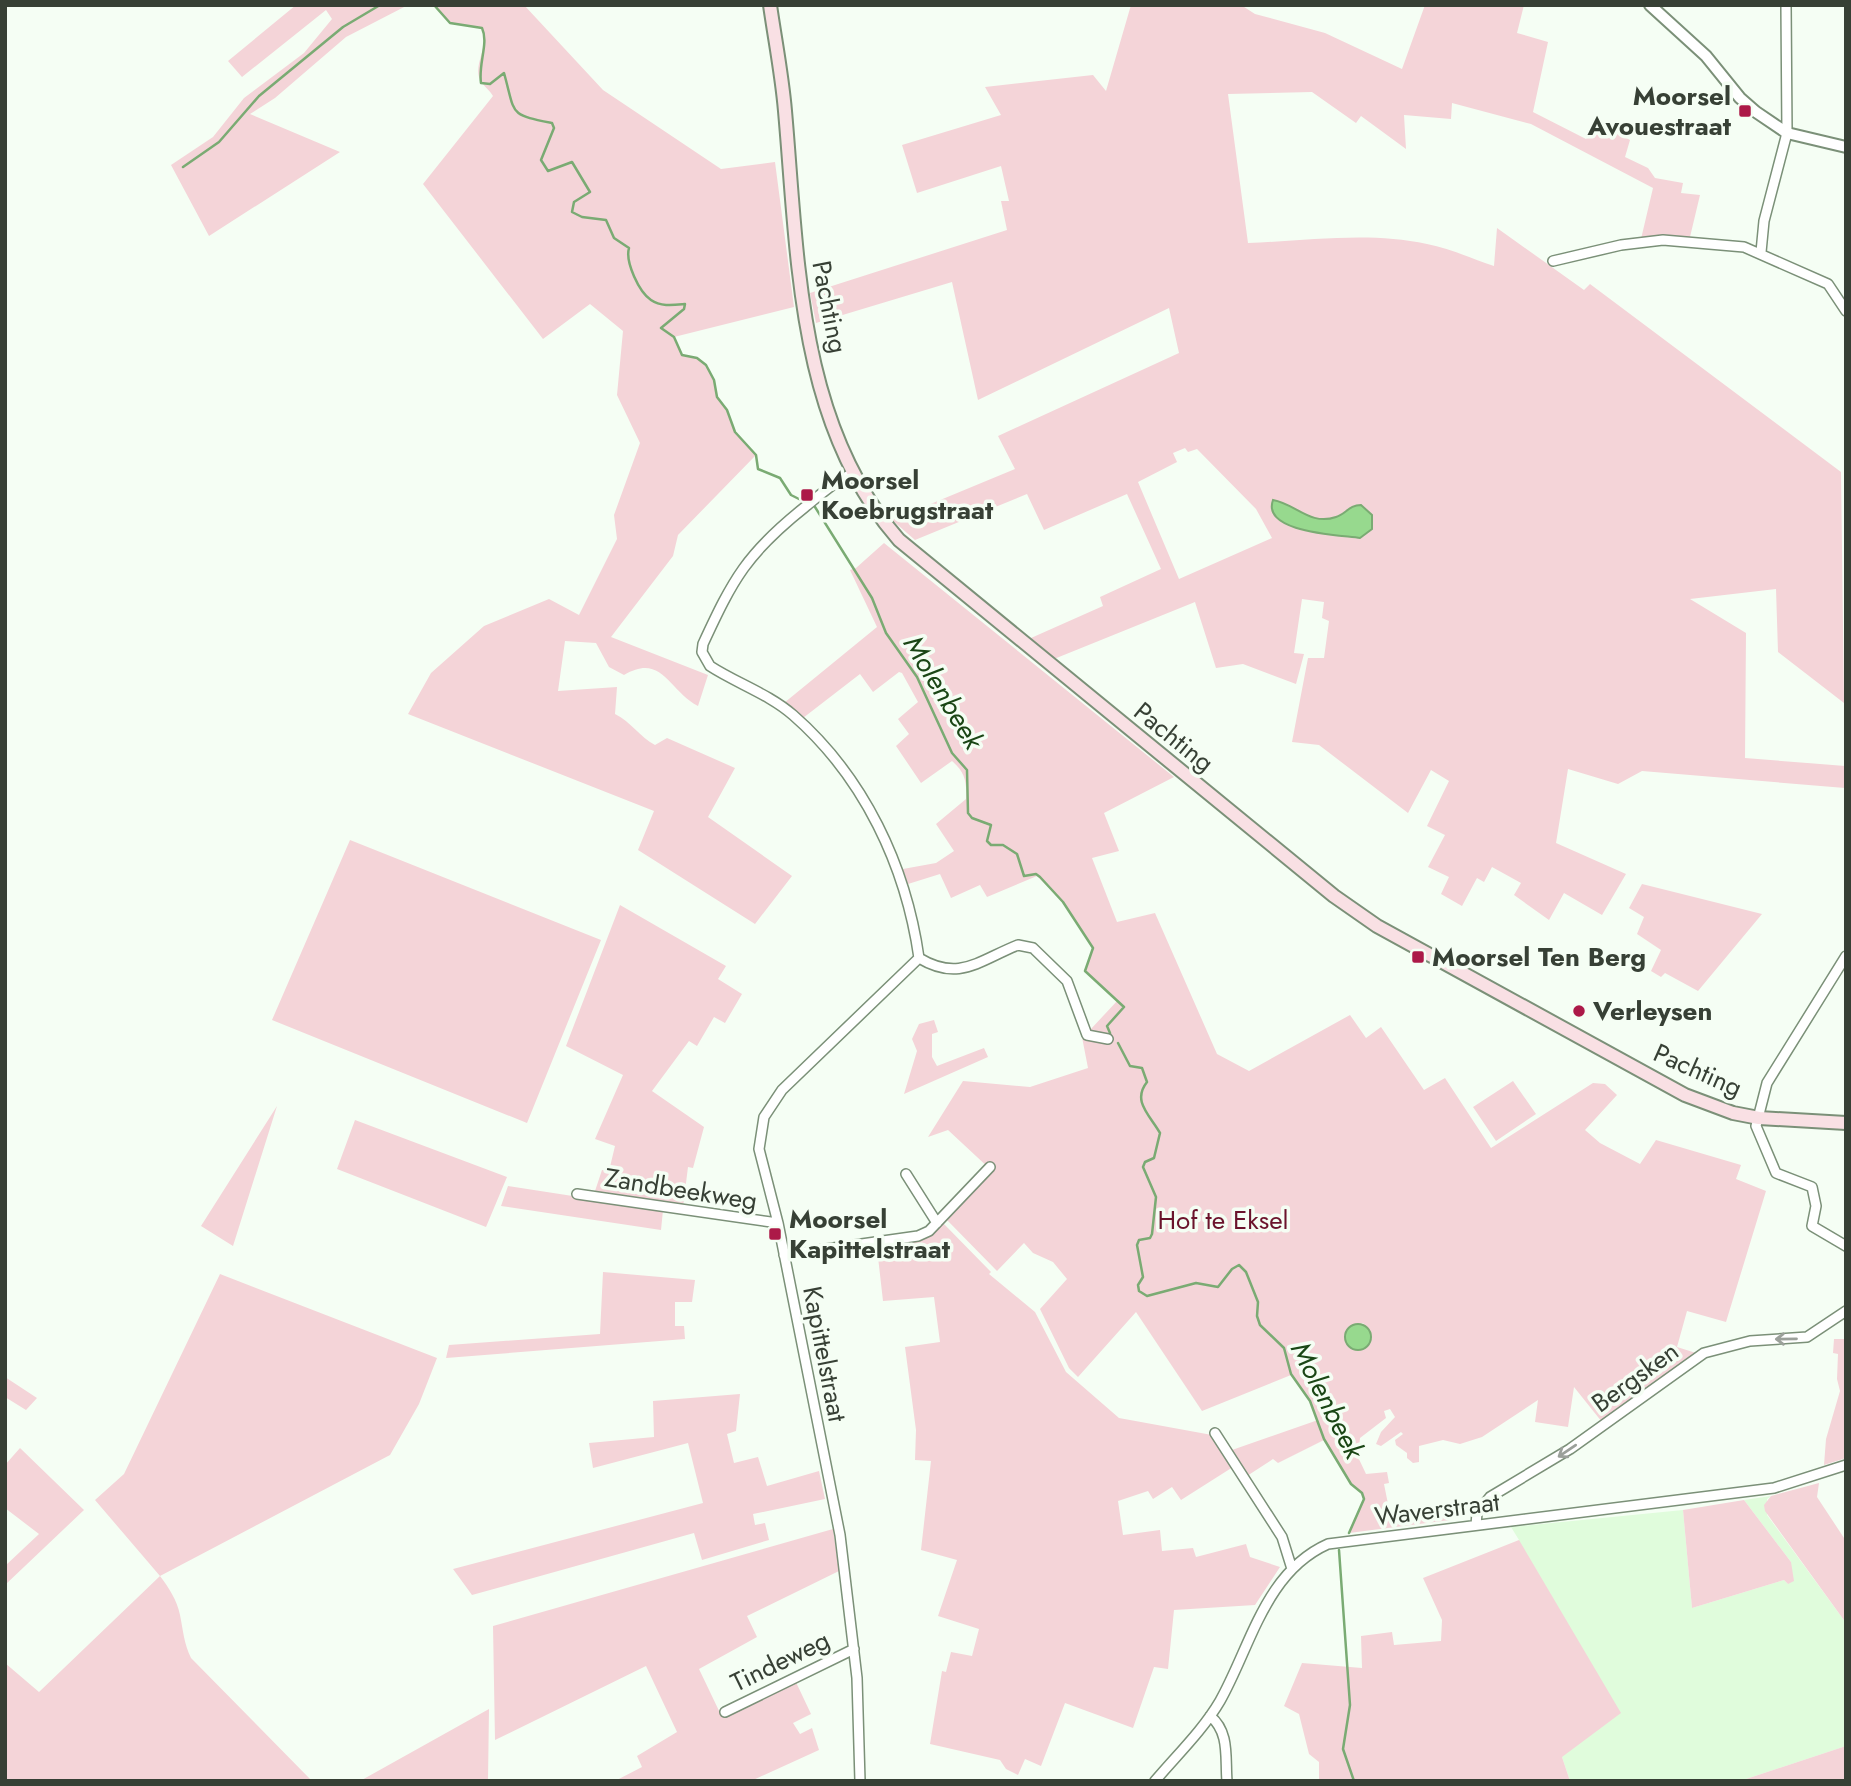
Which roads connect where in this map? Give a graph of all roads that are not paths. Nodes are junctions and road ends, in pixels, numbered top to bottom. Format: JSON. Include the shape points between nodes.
{"nodes":[{"id":1,"x":770,"y":5,"type":"edge"},
{"id":2,"x":1650,"y":5,"type":"edge"},
{"id":3,"x":1786,"y":5,"type":"edge"},
{"id":4,"x":1787,"y":133,"type":"junction"},
{"id":5,"x":1846,"y":147,"type":"edge"},
{"id":6,"x":1761,"y":252,"type":"junction"},
{"id":7,"x":1553,"y":261,"type":"dead end"},
{"id":8,"x":1846,"y":311,"type":"edge"},
{"id":9,"x":853,"y":474,"type":"junction"},
{"id":10,"x":1846,"y":956,"type":"edge"},
{"id":11,"x":919,"y":958,"type":"junction"},
{"id":12,"x":1108,"y":1039,"type":"dead end"},
{"id":13,"x":1759,"y":1118,"type":"junction"},
{"id":14,"x":1846,"y":1123,"type":"edge"},
{"id":15,"x":990,"y":1167,"type":"dead end"},
{"id":16,"x":906,"y":1174,"type":"dead end"},
{"id":17,"x":577,"y":1194,"type":"dead end"},
{"id":18,"x":778,"y":1223,"type":"junction"},
{"id":19,"x":937,"y":1223,"type":"junction"},
{"id":20,"x":1846,"y":1246,"type":"edge"},
{"id":21,"x":784,"y":1255,"type":"junction"},
{"id":22,"x":1846,"y":1311,"type":"edge"},
{"id":23,"x":1215,"y":1433,"type":"dead end"},
{"id":24,"x":1846,"y":1465,"type":"edge"},
{"id":25,"x":1476,"y":1525,"type":"junction"},
{"id":26,"x":1292,"y":1569,"type":"junction"},
{"id":27,"x":854,"y":1649,"type":"junction"},
{"id":28,"x":725,"y":1712,"type":"dead end"},
{"id":29,"x":1210,"y":1716,"type":"junction"},
{"id":30,"x":860,"y":1781,"type":"edge"},
{"id":31,"x":1155,"y":1781,"type":"edge"},
{"id":32,"x":1227,"y":1781,"type":"edge"}],
"edges":[{"from":1,"to":9,"type":"main road","name":"Pachting","via":[[785,108],[800,289],[829,414]]},
{"from":2,"to":4,"type":"street","via":[[1706,56],[1740,98]]},
{"from":3,"to":4,"type":"street"},
{"from":4,"to":5,"type":"street"},
{"from":4,"to":6,"type":"street","via":[[1764,221]]},
{"from":6,"to":7,"type":"street","via":[[1662,240]]},
{"from":6,"to":8,"type":"street","via":[[1828,284]]},
{"from":9,"to":11,"type":"street","via":[[830,486],[758,547],[729,588],[702,652],[710,666],[791,714],[856,788],[888,846]]},
{"from":9,"to":13,"type":"main road","name":"Pachting","via":[[899,540],[1359,915],[1685,1095]]},
{"from":10,"to":13,"type":"street","via":[[1773,1068]]},
{"from":11,"to":12,"type":"street","via":[[940,970],[955,971],[1026,944],[1066,981],[1087,1035]]},
{"from":11,"to":18,"type":"street","name":"Kapittelstraat","via":[[770,1104],[759,1149]]},
{"from":13,"to":14,"type":"main road","name":"Pachting"},
{"from":13,"to":20,"type":"street","via":[[1759,1136],[1776,1173],[1812,1187],[1816,1206],[1812,1226]]},
{"from":15,"to":19,"type":"street"},
{"from":16,"to":19,"type":"street"},
{"from":17,"to":18,"type":"street","name":"Zandbeekweg"},
{"from":18,"to":21,"type":"street","name":"Kapittelstraat"},
{"from":19,"to":21,"type":"street","via":[[918,1236]]},
{"from":21,"to":27,"type":"street","name":"Kapittelstraat","via":[[838,1525]]},
{"from":22,"to":25,"type":"street","name":"Bergsken","one_way":true,"via":[[1807,1337],[1750,1341],[1704,1353],[1570,1449],[1484,1502]]},
{"from":23,"to":26,"type":"street","via":[[1282,1537]]},
{"from":24,"to":25,"type":"street","name":"Waverstraat","via":[[1774,1488]]},
{"from":25,"to":26,"type":"street","name":"Waverstraat","via":[[1328,1544]]},
{"from":26,"to":29,"type":"street","name":"Waverstraat","via":[[1263,1608]]},
{"from":27,"to":28,"type":"street","name":"Tindeweg"},
{"from":27,"to":30,"type":"street","name":"Kapittelstraat"},
{"from":29,"to":31,"type":"street","name":"Waverstraat"},
{"from":29,"to":32,"type":"street","via":[[1224,1738]]}]}
